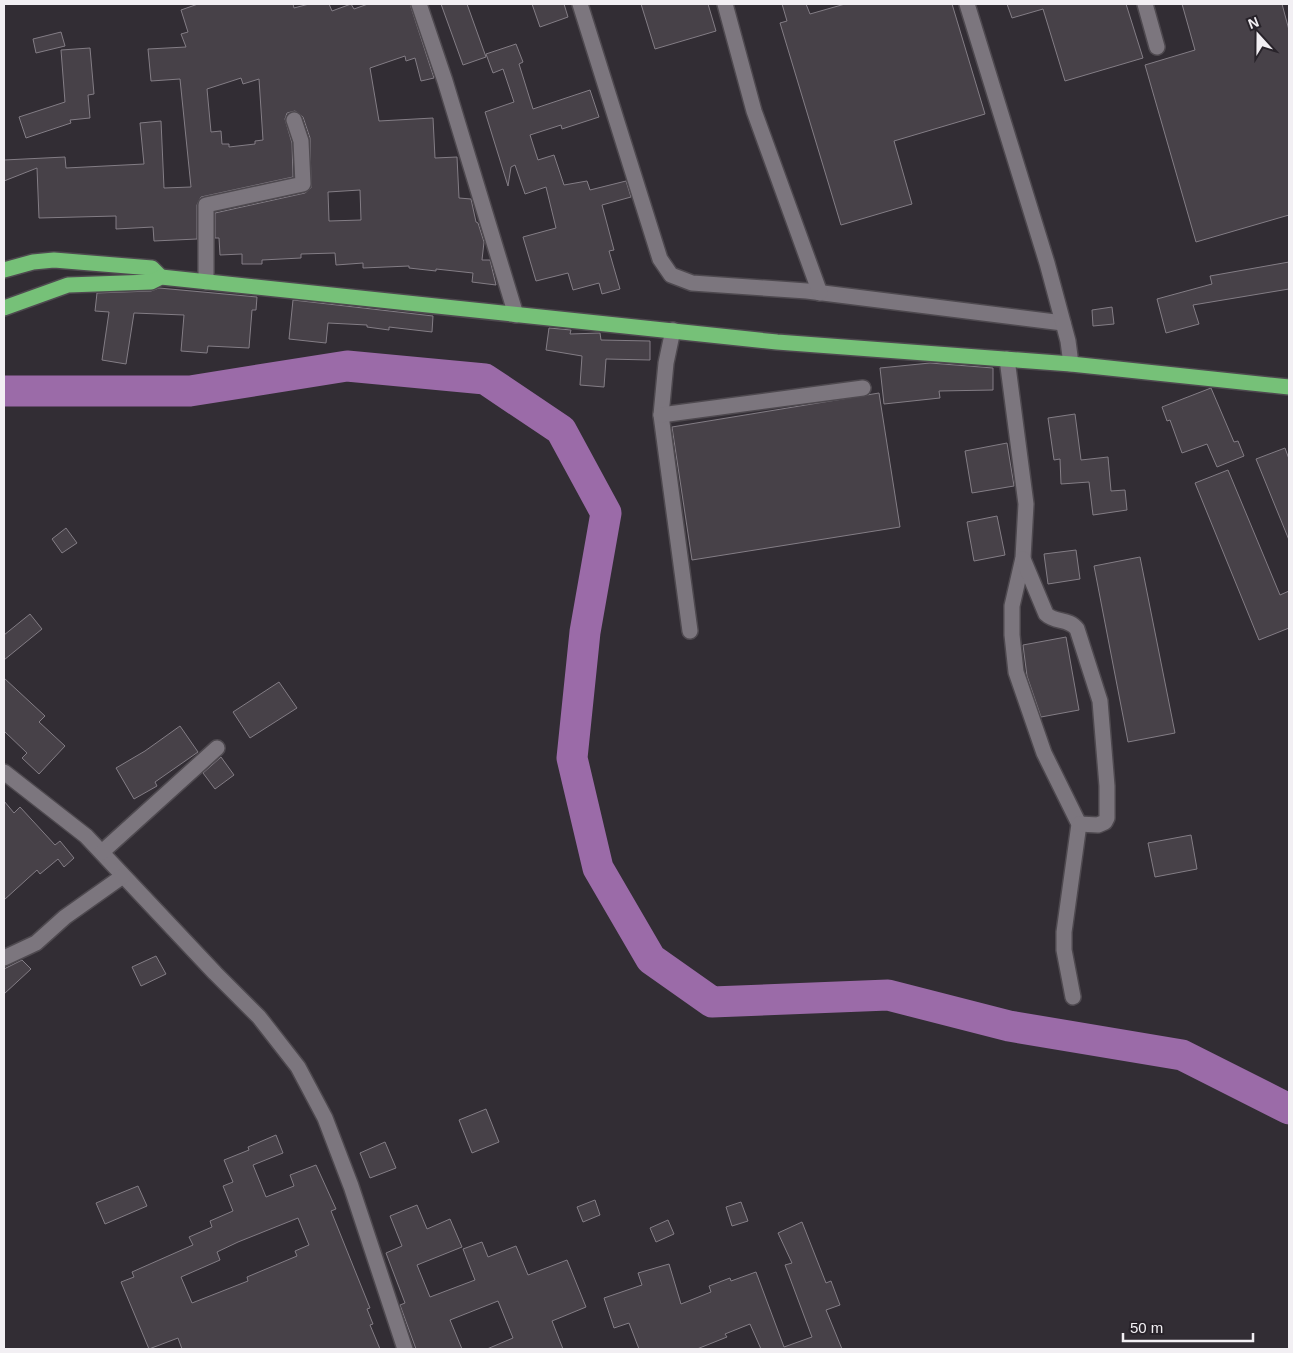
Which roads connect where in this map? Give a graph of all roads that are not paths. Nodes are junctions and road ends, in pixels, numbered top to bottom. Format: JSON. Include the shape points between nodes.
{"nodes":[{"id":1,"x":419,"y":4,"type":"edge"},
{"id":2,"x":580,"y":4,"type":"edge"},
{"id":3,"x":725,"y":4,"type":"edge"},
{"id":4,"x":967,"y":4,"type":"edge"},
{"id":5,"x":1145,"y":4,"type":"edge"},
{"id":6,"x":1157,"y":47,"type":"dead end"},
{"id":7,"x":294,"y":120,"type":"dead end"},
{"id":8,"x":4,"y":270,"type":"edge"},
{"id":9,"x":161,"y":277,"type":"junction"},
{"id":10,"x":206,"y":282,"type":"junction"},
{"id":11,"x":820,"y":293,"type":"junction"},
{"id":12,"x":4,"y":308,"type":"edge"},
{"id":13,"x":516,"y":314,"type":"junction"},
{"id":14,"x":1064,"y":323,"type":"junction"},
{"id":15,"x":673,"y":330,"type":"junction"},
{"id":16,"x":1007,"y":359,"type":"junction"},
{"id":17,"x":1071,"y":364,"type":"junction"},
{"id":18,"x":1289,"y":387,"type":"edge"},
{"id":19,"x":863,"y":388,"type":"dead end"},
{"id":20,"x":661,"y":415,"type":"junction"},
{"id":21,"x":1023,"y":558,"type":"junction"},
{"id":22,"x":690,"y":631,"type":"dead end"},
{"id":23,"x":217,"y":748,"type":"dead end"},
{"id":24,"x":4,"y":772,"type":"edge"},
{"id":25,"x":1079,"y":824,"type":"junction"},
{"id":26,"x":102,"y":852,"type":"junction"},
{"id":27,"x":123,"y":876,"type":"junction"},
{"id":28,"x":4,"y":958,"type":"edge"},
{"id":29,"x":1072,"y":997,"type":"dead end"},
{"id":30,"x":404,"y":1349,"type":"edge"}],
"edges":[{"from":1,"to":13,"type":"street"},
{"from":2,"to":11,"type":"street","via":[[660,260],[671,275],[692,284]]},
{"from":3,"to":11,"type":"street","via":[[754,111]]},
{"from":4,"to":14,"type":"street"},
{"from":5,"to":6,"type":"street"},
{"from":7,"to":10,"type":"street","via":[[301,141],[304,184],[206,205]]},
{"from":8,"to":9,"type":"highway","via":[[33,262],[61,260],[152,268]]},
{"from":9,"to":10,"type":"highway"},
{"from":9,"to":12,"type":"highway","via":[[151,282],[68,285]]},
{"from":10,"to":13,"type":"highway"},
{"from":11,"to":14,"type":"street"},
{"from":13,"to":15,"type":"highway"},
{"from":14,"to":17,"type":"street"},
{"from":15,"to":16,"type":"highway","via":[[777,342]]},
{"from":15,"to":20,"type":"street"},
{"from":16,"to":17,"type":"highway"},
{"from":16,"to":21,"type":"street","via":[[1026,504]]},
{"from":17,"to":18,"type":"highway"},
{"from":19,"to":20,"type":"street"},
{"from":20,"to":22,"type":"street"},
{"from":21,"to":25,"type":"street","via":[[1012,606],[1016,672],[1044,753]]},
{"from":21,"to":25,"type":"street","via":[[1046,614],[1069,622],[1077,629],[1100,701],[1108,786],[1107,818],[1106,822],[1098,825]]},
{"from":23,"to":26,"type":"street"},
{"from":24,"to":26,"type":"street"},
{"from":25,"to":29,"type":"street","via":[[1064,932]]},
{"from":26,"to":27,"type":"street"},
{"from":27,"to":28,"type":"street","via":[[36,942]]},
{"from":27,"to":30,"type":"street","via":[[259,1017],[298,1067],[325,1118]]}]}
